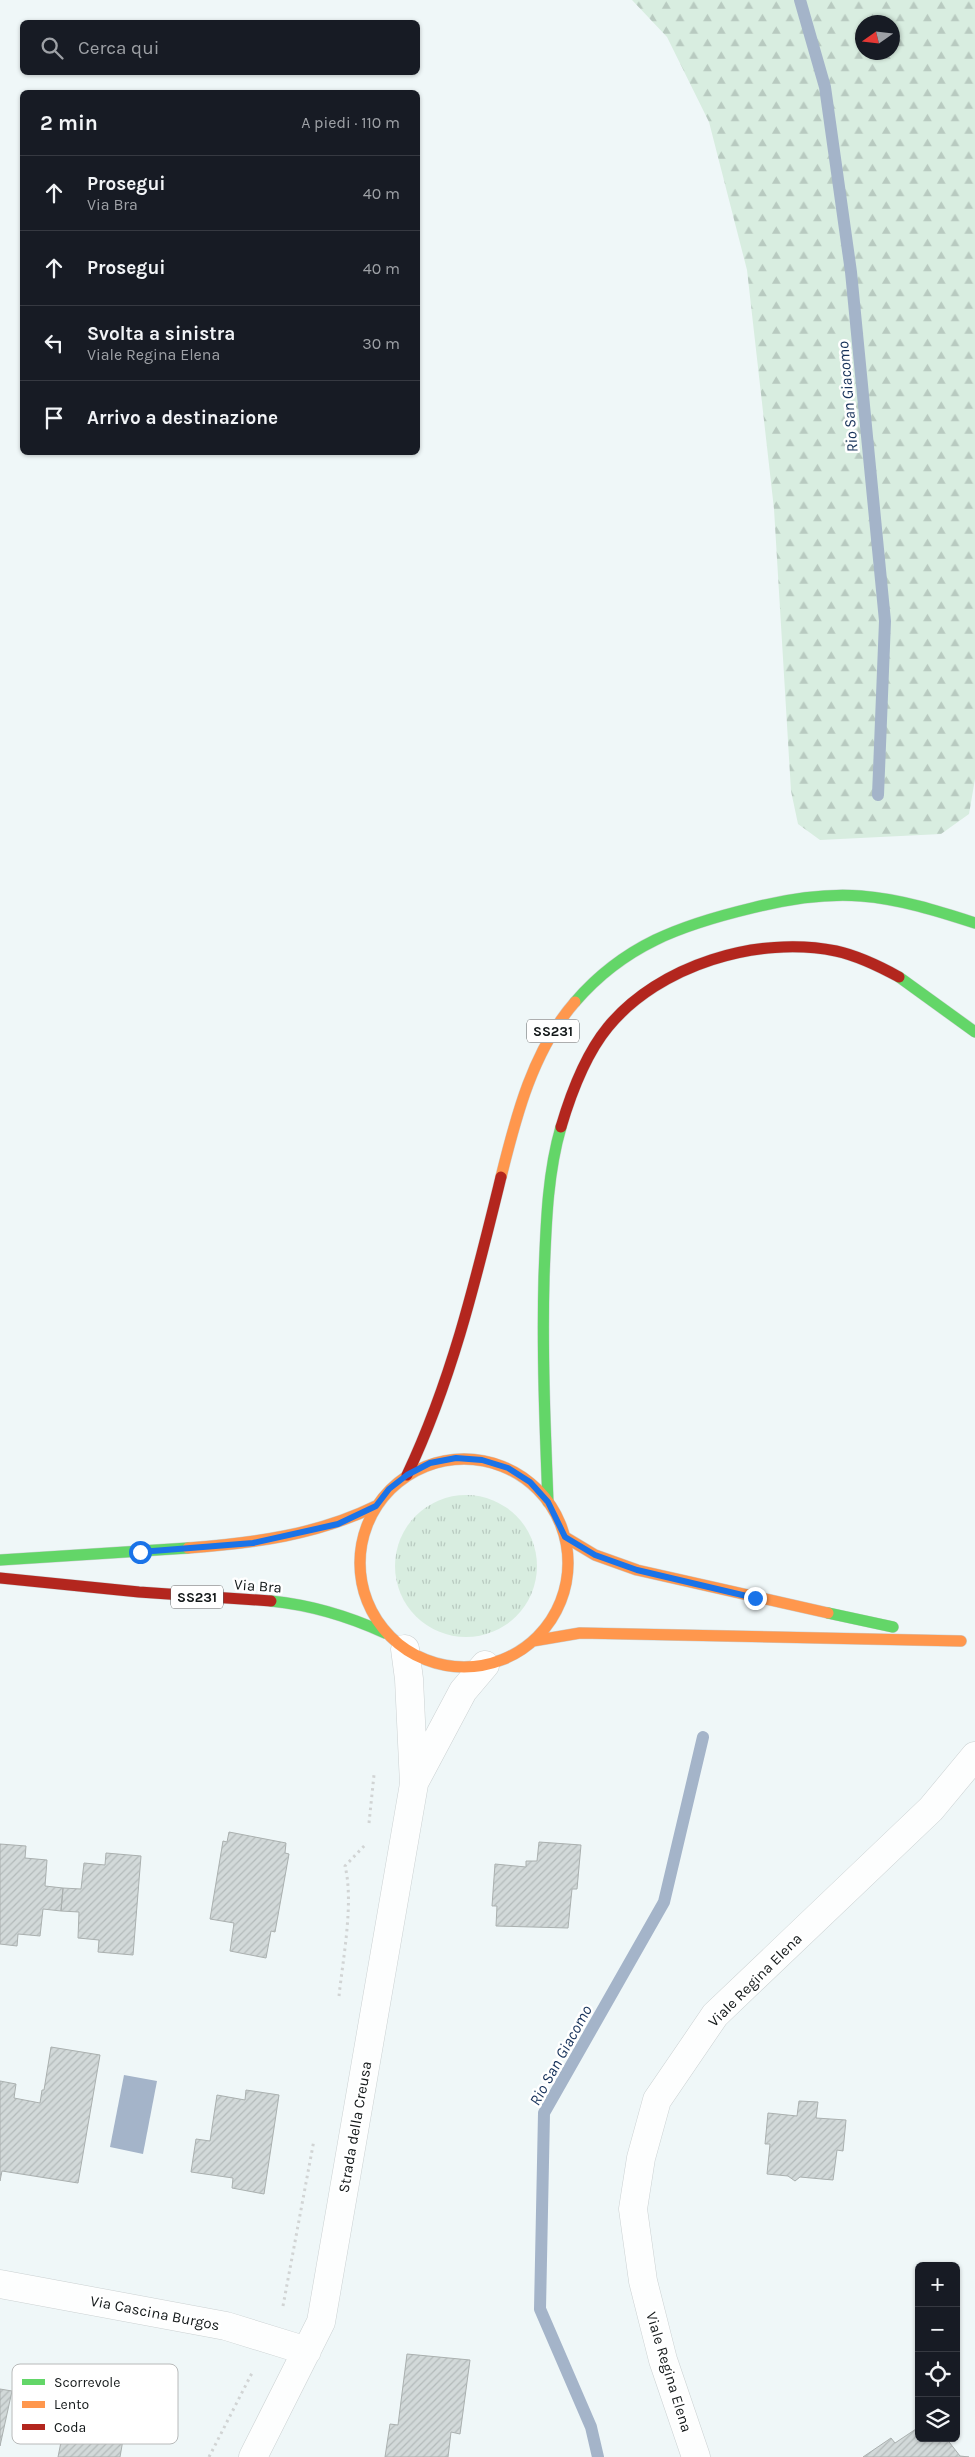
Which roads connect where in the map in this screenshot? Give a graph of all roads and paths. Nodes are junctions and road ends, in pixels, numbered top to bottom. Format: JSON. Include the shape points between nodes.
{"nodes":[{"id":1,"x":975,"y":923,"type":"edge"},
{"id":2,"x":975,"y":1032,"type":"edge"},
{"id":3,"x":407,"y":1475,"type":"junction"},
{"id":4,"x":548,"y":1502,"type":"junction"},
{"id":5,"x":376,"y":1506,"type":"junction"},
{"id":6,"x":565,"y":1537,"type":"junction"},
{"id":7,"x":0,"y":1560,"type":"edge"},
{"id":8,"x":0,"y":1578,"type":"edge"},
{"id":9,"x":533,"y":1641,"type":"junction"},
{"id":10,"x":961,"y":1641,"type":"junction"},
{"id":11,"x":397,"y":1642,"type":"junction"},
{"id":12,"x":975,"y":1643,"type":"edge"},
{"id":13,"x":484,"y":1665,"type":"junction"},
{"id":14,"x":975,"y":1756,"type":"edge"},
{"id":15,"x":374,"y":1775,"type":"dead end"},
{"id":16,"x":414,"y":1784,"type":"junction"},
{"id":17,"x":369,"y":1824,"type":"dead end"},
{"id":18,"x":368,"y":1834,"type":"dead end"},
{"id":19,"x":338,"y":2006,"type":"dead end"},
{"id":20,"x":315,"y":2134,"type":"dead end"},
{"id":21,"x":0,"y":2284,"type":"edge"},
{"id":22,"x":268,"y":2339,"type":"junction"},
{"id":23,"x":307,"y":2351,"type":"junction"},
{"id":24,"x":209,"y":2457,"type":"edge"},
{"id":25,"x":253,"y":2457,"type":"edge"},
{"id":26,"x":696,"y":2457,"type":"edge"}],
"edges":[{"from":1,"to":3,"type":"main road","number":"SS231","via":[[890,899],[842,895],[784,900],[707,918],[648,942],[610,969],[578,999],[550,1036],[515,1121],[455,1351],[426,1438]]},
{"from":2,"to":4,"type":"main road","number":"SS231","via":[[914,986],[868,961],[834,952],[799,948],[756,949],[710,961],[667,979],[634,1002],[608,1028],[578,1079],[563,1116],[546,1220],[543,1329]]},
{"from":3,"to":4,"type":"main road","number":"SS231","via":[[430,1463],[456,1458],[482,1460],[508,1468],[530,1482]]},
{"from":3,"to":5,"type":"main road","number":"SS231","via":[[389,1489]]},
{"from":4,"to":6,"type":"main road","number":"SS231"},
{"from":5,"to":7,"type":"main road","number":"SS231","via":[[338,1524],[253,1543]]},
{"from":5,"to":11,"type":"main road","number":"SS231","via":[[366,1526],[360,1555],[362,1584],[371,1611]]},
{"from":6,"to":9,"type":"main road","number":"SS231","via":[[568,1565],[563,1594],[552,1619]]},
{"from":6,"to":10,"type":"main road","via":[[595,1555],[637,1570]]},
{"from":8,"to":11,"type":"main road","name":"Via Bra","number":"SS231","via":[[300,1605],[347,1615]]},
{"from":9,"to":10,"type":"main road","via":[[580,1633]]},
{"from":9,"to":13,"type":"main road","number":"SS231","via":[[519,1652]]},
{"from":10,"to":12,"type":"main road"},
{"from":11,"to":13,"type":"main road","number":"SS231","via":[[424,1660],[445,1666]]},
{"from":11,"to":16,"type":"street","name":"Strada della Creusa","via":[[409,1679]]},
{"from":13,"to":16,"type":"street","name":"Strada della Creusa","via":[[463,1691]]},
{"from":14,"to":26,"type":"street","name":"Viale Regina Elena","via":[[931,1809],[715,2015],[657,2100],[641,2158],[633,2210],[643,2281],[663,2360]]},
{"from":15,"to":17,"type":"path"},
{"from":16,"to":23,"type":"street","name":"Strada della Creusa","via":[[321,2322]]},
{"from":18,"to":19,"type":"path","via":[[367,1844],[345,1866],[348,1876],[347,1922]]},
{"from":20,"to":22,"type":"path","via":[[283,2306]]},
{"from":21,"to":22,"type":"street","name":"Via Cascina Burgos","via":[[226,2326]]},
{"from":22,"to":23,"type":"street","name":"Via Cascina Burgos"},
{"from":22,"to":24,"type":"path"},
{"from":23,"to":25,"type":"street","name":"Strada della Creusa"}]}
